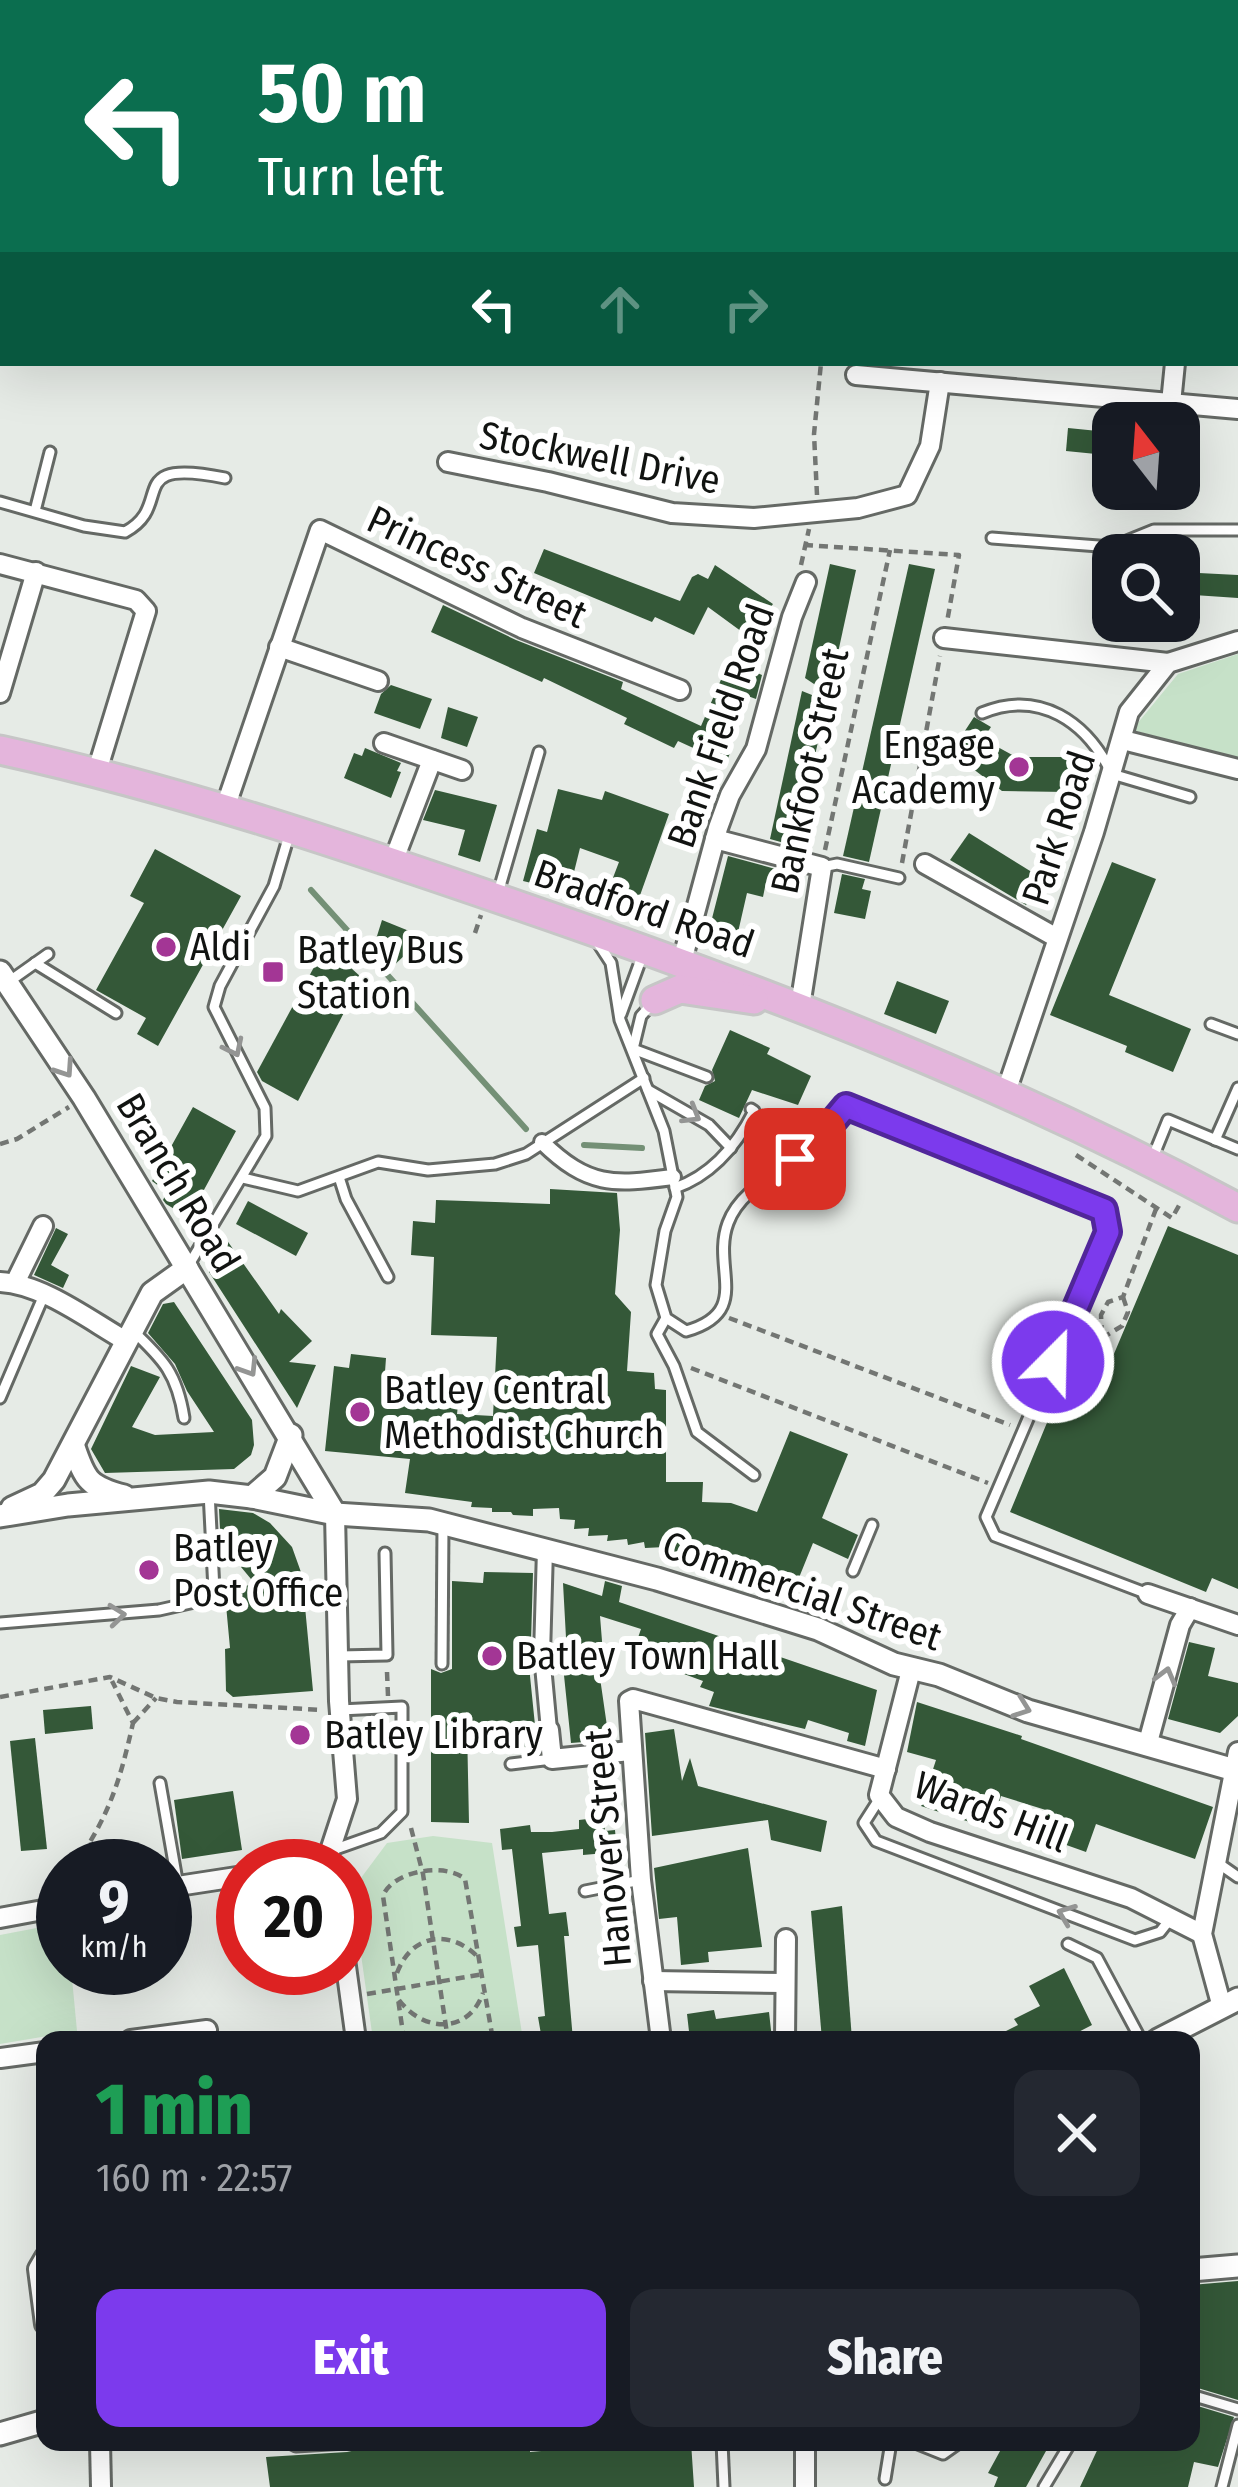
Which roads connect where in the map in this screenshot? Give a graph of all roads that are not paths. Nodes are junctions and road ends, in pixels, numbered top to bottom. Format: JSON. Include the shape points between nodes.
{"nodes":[{"id":1,"x":1175,"y":366,"type":"edge"},
{"id":2,"x":856,"y":375,"type":"dead end"},
{"id":3,"x":940,"y":382,"type":"junction"},
{"id":4,"x":1150,"y":402,"type":"edge"},
{"id":5,"x":1171,"y":402,"type":"edge"},
{"id":6,"x":1200,"y":407,"type":"edge"},
{"id":7,"x":1238,"y":410,"type":"edge"},
{"id":8,"x":50,"y":452,"type":"dead end"},
{"id":9,"x":448,"y":462,"type":"dead end"},
{"id":10,"x":225,"y":478,"type":"dead end"},
{"id":11,"x":0,"y":502,"type":"edge"},
{"id":12,"x":35,"y":511,"type":"junction"},
{"id":13,"x":1238,"y":530,"type":"edge"},
{"id":14,"x":992,"y":538,"type":"dead end"},
{"id":15,"x":0,"y":564,"type":"edge"},
{"id":16,"x":36,"y":572,"type":"junction"},
{"id":17,"x":806,"y":582,"type":"dead end"},
{"id":18,"x":944,"y":638,"type":"road end"},
{"id":19,"x":1238,"y":641,"type":"edge"},
{"id":20,"x":279,"y":647,"type":"junction"},
{"id":21,"x":1168,"y":663,"type":"junction"},
{"id":22,"x":378,"y":681,"type":"dead end"},
{"id":23,"x":680,"y":689,"type":"dead end"},
{"id":24,"x":0,"y":692,"type":"edge"},
{"id":25,"x":982,"y":713,"type":"dead end"},
{"id":26,"x":1123,"y":740,"type":"junction"},
{"id":27,"x":384,"y":743,"type":"dead end"},
{"id":28,"x":0,"y":750,"type":"edge"},
{"id":29,"x":538,"y":752,"type":"dead end"},
{"id":30,"x":432,"y":760,"type":"junction"},
{"id":31,"x":1238,"y":769,"type":"edge"},
{"id":32,"x":462,"y":770,"type":"dead end"},
{"id":33,"x":98,"y":771,"type":"junction"},
{"id":34,"x":1112,"y":774,"type":"junction"},
{"id":35,"x":1190,"y":797,"type":"dead end"},
{"id":36,"x":225,"y":808,"type":"junction"},
{"id":37,"x":291,"y":827,"type":"junction"},
{"id":38,"x":715,"y":839,"type":"junction"},
{"id":39,"x":393,"y":862,"type":"junction"},
{"id":40,"x":925,"y":864,"type":"dead end"},
{"id":41,"x":822,"y":867,"type":"junction"},
{"id":42,"x":899,"y":878,"type":"road end"},
{"id":43,"x":497,"y":898,"type":"junction"},
{"id":44,"x":589,"y":930,"type":"junction"},
{"id":45,"x":1058,"y":938,"type":"junction"},
{"id":46,"x":644,"y":949,"type":"junction"},
{"id":47,"x":48,"y":954,"type":"dead end"},
{"id":48,"x":682,"y":961,"type":"junction"},
{"id":49,"x":34,"y":963,"type":"junction"},
{"id":50,"x":4,"y":977,"type":"edge"},
{"id":51,"x":655,"y":1000,"type":"junction"},
{"id":52,"x":800,"y":1006,"type":"junction"},
{"id":53,"x":116,"y":1013,"type":"dead end"},
{"id":54,"x":620,"y":1020,"type":"junction"},
{"id":55,"x":1210,"y":1024,"type":"dead end"},
{"id":56,"x":1238,"y":1034,"type":"edge"},
{"id":57,"x":633,"y":1049,"type":"junction"},
{"id":58,"x":707,"y":1077,"type":"dead end"},
{"id":59,"x":644,"y":1078,"type":"junction"},
{"id":60,"x":1238,"y":1088,"type":"edge"},
{"id":61,"x":648,"y":1090,"type":"junction"},
{"id":62,"x":1006,"y":1092,"type":"junction"},
{"id":63,"x":751,"y":1108,"type":"dead end"},
{"id":64,"x":1215,"y":1140,"type":"junction"},
{"id":65,"x":542,"y":1142,"type":"junction"},
{"id":66,"x":731,"y":1148,"type":"junction"},
{"id":67,"x":1238,"y":1149,"type":"edge"},
{"id":68,"x":1150,"y":1162,"type":"junction"},
{"id":69,"x":339,"y":1177,"type":"junction"},
{"id":70,"x":243,"y":1178,"type":"junction"},
{"id":71,"x":674,"y":1183,"type":"junction"},
{"id":72,"x":1238,"y":1208,"type":"edge"},
{"id":73,"x":43,"y":1226,"type":"dead end"},
{"id":74,"x":187,"y":1268,"type":"junction"},
{"id":75,"x":388,"y":1276,"type":"dead end"},
{"id":76,"x":7,"y":1282,"type":"edge"},
{"id":77,"x":44,"y":1295,"type":"junction"},
{"id":78,"x":666,"y":1318,"type":"junction"},
{"id":79,"x":129,"y":1336,"type":"junction"},
{"id":80,"x":0,"y":1398,"type":"edge"},
{"id":81,"x":184,"y":1418,"type":"dead end"},
{"id":82,"x":291,"y":1435,"type":"junction"},
{"id":83,"x":74,"y":1447,"type":"junction"},
{"id":84,"x":754,"y":1475,"type":"dead end"},
{"id":85,"x":209,"y":1492,"type":"junction"},
{"id":86,"x":252,"y":1497,"type":"junction"},
{"id":87,"x":130,"y":1498,"type":"junction"},
{"id":88,"x":335,"y":1514,"type":"junction"},
{"id":89,"x":0,"y":1515,"type":"edge"},
{"id":90,"x":443,"y":1523,"type":"junction"},
{"id":91,"x":872,"y":1525,"type":"dead end"},
{"id":92,"x":544,"y":1549,"type":"junction"},
{"id":93,"x":385,"y":1553,"type":"dead end"},
{"id":94,"x":853,"y":1570,"type":"dead end"},
{"id":95,"x":1148,"y":1594,"type":"joint"},
{"id":96,"x":1190,"y":1608,"type":"junction"},
{"id":97,"x":0,"y":1623,"type":"edge"},
{"id":98,"x":1238,"y":1624,"type":"edge"},
{"id":99,"x":339,"y":1660,"type":"junction"},
{"id":100,"x":442,"y":1664,"type":"dead end"},
{"id":101,"x":911,"y":1670,"type":"junction"},
{"id":102,"x":340,"y":1710,"type":"junction"},
{"id":103,"x":550,"y":1730,"type":"joint"},
{"id":104,"x":1147,"y":1746,"type":"junction"},
{"id":105,"x":630,"y":1751,"type":"junction"},
{"id":106,"x":552,"y":1759,"type":"junction"},
{"id":107,"x":511,"y":1764,"type":"dead end"},
{"id":108,"x":1236,"y":1764,"type":"edge"},
{"id":109,"x":886,"y":1768,"type":"junction"},
{"id":110,"x":160,"y":1783,"type":"dead end"},
{"id":111,"x":880,"y":1798,"type":"junction"},
{"id":112,"x":166,"y":1839,"type":"edge"},
{"id":113,"x":334,"y":1839,"type":"edge"},
{"id":114,"x":369,"y":1839,"type":"edge"},
{"id":115,"x":1215,"y":1861,"type":"junction"},
{"id":116,"x":1238,"y":1877,"type":"edge"},
{"id":117,"x":641,"y":1880,"type":"junction"},
{"id":118,"x":585,"y":1891,"type":"dead end"},
{"id":119,"x":36,"y":1911,"type":"edge"},
{"id":120,"x":0,"y":1918,"type":"edge"},
{"id":121,"x":1171,"y":1918,"type":"junction"},
{"id":122,"x":1202,"y":1934,"type":"junction"},
{"id":123,"x":786,"y":1939,"type":"dead end"},
{"id":124,"x":1068,"y":1944,"type":"dead end"},
{"id":125,"x":653,"y":1981,"type":"junction"},
{"id":126,"x":783,"y":1984,"type":"junction"},
{"id":127,"x":350,"y":1995,"type":"edge"},
{"id":128,"x":1230,"y":2003,"type":"edge"},
{"id":129,"x":202,"y":2009,"type":"dead end"},
{"id":130,"x":207,"y":2031,"type":"edge"},
{"id":131,"x":355,"y":2031,"type":"edge"},
{"id":132,"x":660,"y":2031,"type":"edge"},
{"id":133,"x":785,"y":2031,"type":"edge"},
{"id":134,"x":1150,"y":2031,"type":"edge"},
{"id":135,"x":1172,"y":2031,"type":"edge"},
{"id":136,"x":36,"y":2053,"type":"edge"},
{"id":137,"x":0,"y":2058,"type":"edge"},
{"id":138,"x":1238,"y":2266,"type":"edge"},
{"id":139,"x":1200,"y":2269,"type":"edge"},
{"id":140,"x":1200,"y":2398,"type":"edge"},
{"id":141,"x":1238,"y":2409,"type":"edge"},
{"id":142,"x":36,"y":2424,"type":"edge"},
{"id":143,"x":1238,"y":2425,"type":"edge"},
{"id":144,"x":0,"y":2434,"type":"edge"},
{"id":145,"x":100,"y":2451,"type":"edge"},
{"id":146,"x":722,"y":2451,"type":"edge"},
{"id":147,"x":805,"y":2451,"type":"edge"},
{"id":148,"x":890,"y":2451,"type":"edge"},
{"id":149,"x":1066,"y":2451,"type":"edge"},
{"id":150,"x":885,"y":2479,"type":"dead end"},
{"id":151,"x":101,"y":2487,"type":"edge"},
{"id":152,"x":724,"y":2487,"type":"edge"},
{"id":153,"x":805,"y":2487,"type":"edge"},
{"id":154,"x":1044,"y":2487,"type":"edge"},
{"id":155,"x":1222,"y":2487,"type":"edge"}],
"edges":[{"from":1,"to":5,"type":"street"},
{"from":2,"to":3,"type":"street"},
{"from":3,"to":4,"type":"street"},
{"from":3,"to":9,"type":"street","name":"Stockwell Drive","via":[[930,446],[907,495],[859,508],[754,518],[672,512]]},
{"from":6,"to":7,"type":"street"},
{"from":8,"to":12,"type":"lane"},
{"from":10,"to":12,"type":"lane","via":[[171,473],[125,532]]},
{"from":11,"to":12,"type":"lane"},
{"from":13,"to":14,"type":"lane","via":[[1154,530],[1112,547]]},
{"from":15,"to":16,"type":"street"},
{"from":16,"to":24,"type":"street"},
{"from":16,"to":33,"type":"street","via":[[136,600],[146,610]]},
{"from":17,"to":38,"type":"street","name":"Bank Field Road","via":[[756,749]]},
{"from":18,"to":21,"type":"street"},
{"from":19,"to":21,"type":"street"},
{"from":20,"to":22,"type":"street"},
{"from":20,"to":23,"type":"street","name":"Princess Street","via":[[320,530],[522,628]]},
{"from":20,"to":36,"type":"street","name":"Princess Street"},
{"from":21,"to":26,"type":"street","name":"Park Road","via":[[1129,712]]},
{"from":25,"to":34,"type":"lane","via":[[1019,703],[1070,718]]},
{"from":26,"to":31,"type":"street"},
{"from":26,"to":34,"type":"street","name":"Park Road"},
{"from":27,"to":30,"type":"street"},
{"from":28,"to":33,"type":"main road","name":"Bradford Road"},
{"from":29,"to":43,"type":"lane"},
{"from":30,"to":32,"type":"street"},
{"from":30,"to":39,"type":"street"},
{"from":33,"to":36,"type":"main road","name":"Bradford Road"},
{"from":34,"to":35,"type":"lane"},
{"from":34,"to":45,"type":"street","name":"Park Road"},
{"from":36,"to":37,"type":"main road","name":"Bradford Road"},
{"from":37,"to":39,"type":"main road","name":"Bradford Road"},
{"from":37,"to":70,"type":"lane","one_way":true,"via":[[281,871],[214,1007],[267,1120]]},
{"from":38,"to":41,"type":"street"},
{"from":38,"to":48,"type":"street","name":"Bank Field Road"},
{"from":39,"to":43,"type":"main road","name":"Bradford Road"},
{"from":40,"to":45,"type":"street"},
{"from":41,"to":42,"type":"lane"},
{"from":41,"to":52,"type":"street","name":"Bankfoot Street"},
{"from":43,"to":44,"type":"main road","name":"Bradford Road"},
{"from":44,"to":46,"type":"main road","name":"Bradford Road"},
{"from":44,"to":54,"type":"lane","via":[[611,963]]},
{"from":45,"to":62,"type":"street","name":"Park Road"},
{"from":46,"to":48,"type":"main road","name":"Bradford Road"},
{"from":46,"to":54,"type":"lane"},
{"from":47,"to":49,"type":"lane"},
{"from":48,"to":51,"type":"lane"},
{"from":48,"to":52,"type":"main road","name":"Bradford Road"},
{"from":49,"to":50,"type":"lane"},
{"from":49,"to":53,"type":"lane"},
{"from":50,"to":74,"type":"street","name":"Branch Road","one_way":true},
{"from":51,"to":52,"type":"main road","via":[[680,989]]},
{"from":51,"to":57,"type":"lane","via":[[641,1016]]},
{"from":52,"to":62,"type":"main road","name":"Bradford Road"},
{"from":54,"to":57,"type":"lane"},
{"from":55,"to":56,"type":"lane"},
{"from":57,"to":58,"type":"lane"},
{"from":57,"to":59,"type":"lane"},
{"from":59,"to":61,"type":"lane"},
{"from":59,"to":65,"type":"lane"},
{"from":60,"to":64,"type":"lane"},
{"from":61,"to":66,"type":"lane","one_way":true,"via":[[710,1125]]},
{"from":61,"to":71,"type":"lane"},
{"from":62,"to":68,"type":"main road","name":"Bradford Road"},
{"from":63,"to":66,"type":"lane"},
{"from":64,"to":67,"type":"lane"},
{"from":64,"to":68,"type":"lane","via":[[1168,1120]]},
{"from":65,"to":69,"type":"lane","via":[[495,1164],[428,1170],[378,1162]]},
{"from":65,"to":71,"type":"street","via":[[586,1177]]},
{"from":66,"to":71,"type":"lane","via":[[703,1174]]},
{"from":68,"to":72,"type":"main road","name":"Bradford Road"},
{"from":69,"to":70,"type":"lane","via":[[298,1191]]},
{"from":69,"to":75,"type":"lane"},
{"from":70,"to":74,"type":"lane"},
{"from":71,"to":78,"type":"lane","via":[[656,1285]]},
{"from":73,"to":76,"type":"street"},
{"from":74,"to":79,"type":"street","via":[[152,1293]]},
{"from":74,"to":82,"type":"street","name":"Branch Road","one_way":true},
{"from":76,"to":77,"type":"street"},
{"from":77,"to":79,"type":"street"},
{"from":77,"to":80,"type":"lane"},
{"from":78,"to":84,"type":"lane","via":[[657,1334],[697,1432]]},
{"from":78,"to":95,"type":"lane","via":[[686,1331],[718,1314],[729,1285],[722,1250],[728,1223],[745,1195],[815,1143],[846,1106],[1104,1210],[1108,1232],[986,1517],[995,1536]]},
{"from":79,"to":81,"type":"lane","via":[[160,1357],[178,1384]]},
{"from":79,"to":83,"type":"street"},
{"from":82,"to":86,"type":"street","via":[[274,1477]]},
{"from":82,"to":88,"type":"street","name":"Branch Road"},
{"from":83,"to":87,"type":"street","via":[[84,1477]]},
{"from":83,"to":89,"type":"street","via":[[42,1494]]},
{"from":85,"to":86,"type":"street","name":"Commercial Street"},
{"from":85,"to":87,"type":"street","name":"Commercial Street"},
{"from":97,"to":85,"type":"lane","one_way":true,"via":[[208,1599]]},
{"from":86,"to":88,"type":"street","name":"Commercial Street"},
{"from":87,"to":89,"type":"street","name":"Commercial Street"},
{"from":88,"to":90,"type":"street","name":"Commercial Street"},
{"from":88,"to":99,"type":"street"},
{"from":90,"to":92,"type":"street","name":"Commercial Street"},
{"from":90,"to":100,"type":"lane"},
{"from":91,"to":94,"type":"lane"},
{"from":92,"to":101,"type":"street","name":"Commercial Street","via":[[818,1629]]},
{"from":92,"to":103,"type":"street"},
{"from":93,"to":99,"type":"lane","via":[[387,1655]]},
{"from":95,"to":96,"type":"street"},
{"from":96,"to":98,"type":"street"},
{"from":104,"to":96,"type":"street","one_way":true},
{"from":99,"to":102,"type":"street"},
{"from":101,"to":104,"type":"street","name":"Commercial Street","one_way":true},
{"from":101,"to":109,"type":"street","name":"Wards Hill"},
{"from":102,"to":113,"type":"street","via":[[347,1799]]},
{"from":102,"to":114,"type":"lane","via":[[402,1707],[402,1812]]},
{"from":103,"to":106,"type":"street"},
{"from":104,"to":108,"type":"street","name":"Commercial Street"},
{"from":105,"to":106,"type":"street"},
{"from":105,"to":109,"type":"street","name":"Hanover Street","via":[[633,1699]]},
{"from":105,"to":117,"type":"street","name":"Hanover Street"},
{"from":106,"to":107,"type":"lane"},
{"from":108,"to":115,"type":"street"},
{"from":109,"to":111,"type":"street","name":"Wards Hill"},
{"from":110,"to":112,"type":"lane"},
{"from":111,"to":121,"type":"street","name":"Wards Hill","via":[[930,1832]]},
{"from":121,"to":111,"type":"lane","one_way":true,"via":[[1160,1932],[1135,1940],[875,1841],[864,1823]]},
{"from":115,"to":116,"type":"lane"},
{"from":115,"to":122,"type":"street"},
{"from":117,"to":118,"type":"lane"},
{"from":117,"to":125,"type":"street","name":"Hanover Street"},
{"from":119,"to":120,"type":"street"},
{"from":121,"to":122,"type":"street","name":"Wards Hill"},
{"from":122,"to":128,"type":"street"},
{"from":123,"to":126,"type":"street"},
{"from":124,"to":134,"type":"lane","via":[[1097,1958]]},
{"from":125,"to":126,"type":"street"},
{"from":125,"to":132,"type":"street","name":"Hanover Street"},
{"from":126,"to":133,"type":"street"},
{"from":127,"to":131,"type":"street"},
{"from":128,"to":135,"type":"street"},
{"from":129,"to":130,"type":"street"},
{"from":136,"to":137,"type":"street"},
{"from":138,"to":139,"type":"street"},
{"from":140,"to":141,"type":"lane"},
{"from":142,"to":144,"type":"street"},
{"from":143,"to":155,"type":"lane"},
{"from":145,"to":151,"type":"street"},
{"from":146,"to":152,"type":"lane"},
{"from":147,"to":153,"type":"street"},
{"from":148,"to":150,"type":"lane"},
{"from":149,"to":154,"type":"lane"}]}
